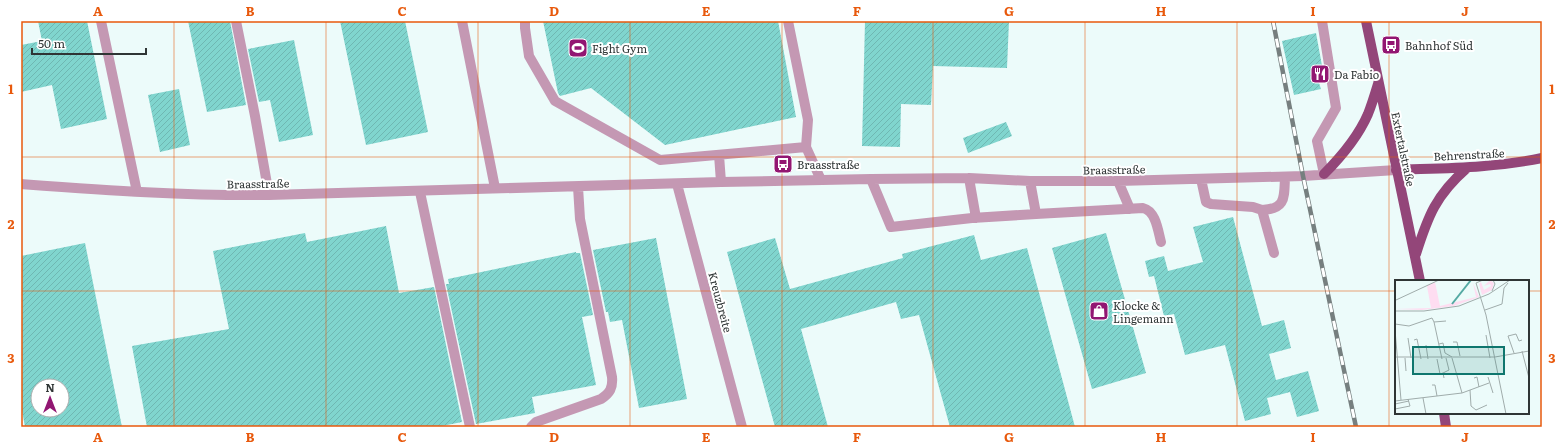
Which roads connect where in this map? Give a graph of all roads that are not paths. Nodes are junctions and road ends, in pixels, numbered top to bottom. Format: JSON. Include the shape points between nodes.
{"nodes":[{"id":1,"x":101,"y":21,"type":"edge"},
{"id":2,"x":236,"y":21,"type":"edge"},
{"id":3,"x":462,"y":21,"type":"edge"},
{"id":4,"x":525,"y":21,"type":"edge"},
{"id":5,"x":788,"y":21,"type":"edge"},
{"id":6,"x":1322,"y":21,"type":"edge"},
{"id":7,"x":1366,"y":21,"type":"edge"},
{"id":8,"x":1378,"y":82,"type":"junction"},
{"id":9,"x":806,"y":147,"type":"junction"},
{"id":10,"x":719,"y":155,"type":"junction"},
{"id":11,"x":1542,"y":158,"type":"edge"},
{"id":12,"x":1467,"y":168,"type":"junction"},
{"id":13,"x":1396,"y":170,"type":"junction"},
{"id":14,"x":1324,"y":174,"type":"junction"},
{"id":15,"x":1286,"y":177,"type":"junction"},
{"id":16,"x":969,"y":178,"type":"junction"},
{"id":17,"x":871,"y":179,"type":"junction"},
{"id":18,"x":1201,"y":179,"type":"junction"},
{"id":19,"x":821,"y":180,"type":"junction"},
{"id":20,"x":1030,"y":181,"type":"junction"},
{"id":21,"x":1118,"y":181,"type":"junction"},
{"id":22,"x":721,"y":182,"type":"junction"},
{"id":23,"x":21,"y":184,"type":"edge"},
{"id":24,"x":677,"y":184,"type":"junction"},
{"id":25,"x":578,"y":187,"type":"junction"},
{"id":26,"x":496,"y":188,"type":"junction"},
{"id":27,"x":136,"y":192,"type":"junction"},
{"id":28,"x":420,"y":192,"type":"junction"},
{"id":29,"x":269,"y":196,"type":"junction"},
{"id":30,"x":1130,"y":209,"type":"junction"},
{"id":31,"x":1262,"y":210,"type":"junction"},
{"id":32,"x":1036,"y":214,"type":"junction"},
{"id":33,"x":976,"y":218,"type":"junction"},
{"id":34,"x":1161,"y":242,"type":"dead end"},
{"id":35,"x":1274,"y":253,"type":"dead end"},
{"id":36,"x":1415,"y":256,"type":"junction"},
{"id":37,"x":1420,"y":280,"type":"edge"},
{"id":38,"x":1444,"y":414,"type":"edge"},
{"id":39,"x":470,"y":427,"type":"edge"},
{"id":40,"x":531,"y":427,"type":"edge"},
{"id":41,"x":742,"y":427,"type":"edge"},
{"id":42,"x":1446,"y":427,"type":"edge"}],
"edges":[{"from":1,"to":27,"type":"street"},
{"from":2,"to":29,"type":"street"},
{"from":3,"to":26,"type":"street"},
{"from":4,"to":10,"type":"street","via":[[529,56],[554,101],[660,160]]},
{"from":5,"to":9,"type":"street","via":[[808,120]]},
{"from":6,"to":14,"type":"street","via":[[1336,108],[1317,141]]},
{"from":7,"to":8,"type":"main road","name":"Extertalstraße"},
{"from":8,"to":13,"type":"main road","name":"Extertalstraße"},
{"from":8,"to":14,"type":"main road","via":[[1369,113],[1357,136]]},
{"from":9,"to":10,"type":"street"},
{"from":9,"to":19,"type":"street"},
{"from":10,"to":22,"type":"street"},
{"from":11,"to":12,"type":"main road","name":"Behrenstraße"},
{"from":12,"to":13,"type":"main road","name":"Behrenstraße"},
{"from":12,"to":36,"type":"main road","via":[[1453,180],[1433,207]]},
{"from":13,"to":14,"type":"street","name":"Braasstraße"},
{"from":13,"to":36,"type":"main road","name":"Extertalstraße"},
{"from":14,"to":15,"type":"street","name":"Braasstraße"},
{"from":15,"to":18,"type":"street","name":"Braasstraße"},
{"from":15,"to":31,"type":"street","via":[[1285,193],[1280,205],[1274,209]]},
{"from":16,"to":17,"type":"street","name":"Braasstraße"},
{"from":16,"to":20,"type":"street","name":"Braasstraße"},
{"from":16,"to":33,"type":"street"},
{"from":17,"to":19,"type":"street","name":"Braasstraße"},
{"from":17,"to":33,"type":"street","via":[[892,228]]},
{"from":18,"to":21,"type":"street","name":"Braasstraße"},
{"from":18,"to":31,"type":"street","via":[[1206,202]]},
{"from":19,"to":22,"type":"street","name":"Braasstraße"},
{"from":20,"to":21,"type":"street","name":"Braasstraße"},
{"from":20,"to":32,"type":"street"},
{"from":21,"to":30,"type":"street"},
{"from":22,"to":24,"type":"street","name":"Braasstraße"},
{"from":23,"to":27,"type":"street","name":"Braasstraße"},
{"from":24,"to":25,"type":"street","name":"Braasstraße"},
{"from":24,"to":41,"type":"street","name":"Kreuzbreite"},
{"from":25,"to":26,"type":"street","name":"Braasstraße"},
{"from":25,"to":40,"type":"street","via":[[580,219],[613,386],[601,399],[536,422]]},
{"from":26,"to":28,"type":"street","name":"Braasstraße"},
{"from":27,"to":29,"type":"street","name":"Braasstraße"},
{"from":28,"to":29,"type":"street","name":"Braasstraße"},
{"from":28,"to":39,"type":"street"},
{"from":30,"to":32,"type":"street"},
{"from":30,"to":34,"type":"street","via":[[1143,208],[1152,213]]},
{"from":31,"to":35,"type":"street"},
{"from":32,"to":33,"type":"street"},
{"from":36,"to":37,"type":"main road","name":"Extertalstraße"},
{"from":38,"to":42,"type":"main road"}]}
